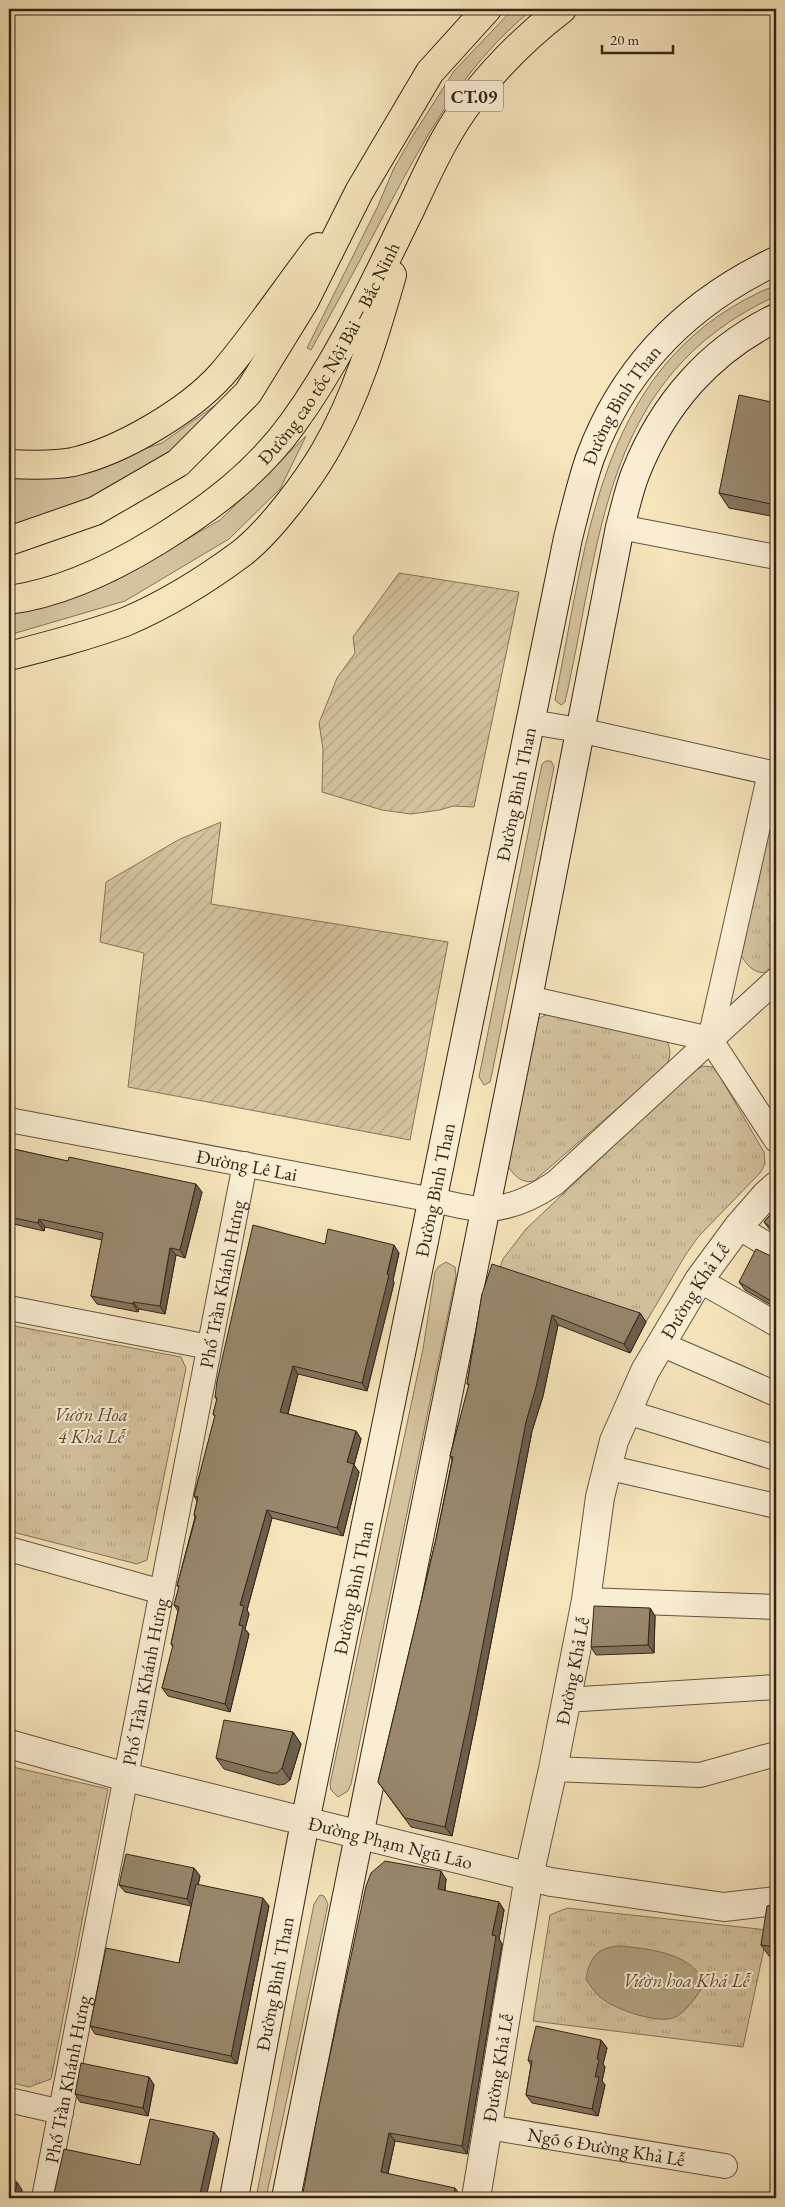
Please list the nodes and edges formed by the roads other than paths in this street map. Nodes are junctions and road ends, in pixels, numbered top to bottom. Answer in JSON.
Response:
{"nodes":[{"id":1,"x":487,"y":9,"type":"edge"},
{"id":2,"x":562,"y":9,"type":"edge"},
{"id":3,"x":360,"y":192,"type":"junction"},
{"id":4,"x":413,"y":204,"type":"junction"},
{"id":5,"x":776,"y":262,"type":"edge"},
{"id":6,"x":776,"y":318,"type":"edge"},
{"id":7,"x":9,"y":464,"type":"edge"},
{"id":8,"x":620,"y":527,"type":"junction"},
{"id":9,"x":9,"y":540,"type":"edge"},
{"id":10,"x":776,"y":557,"type":"edge"},
{"id":11,"x":9,"y":600,"type":"edge"},
{"id":12,"x":9,"y":656,"type":"edge"},
{"id":13,"x":532,"y":722,"type":"junction"},
{"id":14,"x":579,"y":730,"type":"junction"},
{"id":15,"x":773,"y":773,"type":"edge"},
{"id":16,"x":776,"y":980,"type":"edge"},
{"id":17,"x":528,"y":998,"type":"junction"},
{"id":18,"x":710,"y":1039,"type":"junction"},
{"id":19,"x":9,"y":1120,"type":"edge"},
{"id":20,"x":776,"y":1140,"type":"edge"},
{"id":21,"x":245,"y":1164,"type":"junction"},
{"id":22,"x":776,"y":1186,"type":"edge"},
{"id":23,"x":433,"y":1200,"type":"junction"},
{"id":24,"x":486,"y":1209,"type":"junction"},
{"id":25,"x":738,"y":1228,"type":"junction"},
{"id":26,"x":776,"y":1250,"type":"edge"},
{"id":27,"x":699,"y":1280,"type":"junction"},
{"id":28,"x":9,"y":1308,"type":"edge"},
{"id":29,"x":776,"y":1324,"type":"edge"},
{"id":30,"x":660,"y":1344,"type":"junction"},
{"id":31,"x":210,"y":1347,"type":"junction"},
{"id":32,"x":776,"y":1394,"type":"edge"},
{"id":33,"x":626,"y":1412,"type":"junction"},
{"id":34,"x":776,"y":1458,"type":"edge"},
{"id":35,"x":606,"y":1467,"type":"junction"},
{"id":36,"x":776,"y":1506,"type":"edge"},
{"id":37,"x":9,"y":1549,"type":"edge"},
{"id":38,"x":162,"y":1592,"type":"junction"},
{"id":39,"x":586,"y":1600,"type":"junction"},
{"id":40,"x":776,"y":1607,"type":"edge"},
{"id":41,"x":776,"y":1687,"type":"edge"},
{"id":42,"x":565,"y":1700,"type":"junction"},
{"id":43,"x":9,"y":1744,"type":"edge"},
{"id":44,"x":776,"y":1754,"type":"edge"},
{"id":45,"x":554,"y":1769,"type":"junction"},
{"id":46,"x":126,"y":1777,"type":"junction"},
{"id":47,"x":306,"y":1822,"type":"junction"},
{"id":48,"x":359,"y":1835,"type":"junction"},
{"id":49,"x":529,"y":1876,"type":"junction"},
{"id":50,"x":776,"y":1901,"type":"edge"},
{"id":51,"x":9,"y":2100,"type":"edge"},
{"id":52,"x":61,"y":2112,"type":"junction"},
{"id":53,"x":488,"y":2127,"type":"junction"},
{"id":54,"x":725,"y":2166,"type":"dead end"},
{"id":55,"x":44,"y":2198,"type":"edge"},
{"id":56,"x":234,"y":2198,"type":"edge"},
{"id":57,"x":286,"y":2198,"type":"edge"},
{"id":58,"x":476,"y":2198,"type":"edge"}],
"edges":[{"from":1,"to":3,"type":"highway","number":"CT.09"},
{"from":2,"to":4,"type":"highway","name":"Đường cao tốc Nội Bài – Bắc Ninh","number":"CT.09"},
{"from":3,"to":7,"type":"highway"},
{"from":3,"to":9,"type":"highway"},
{"from":4,"to":11,"type":"highway","name":"Đường cao tốc Nội Bài – Bắc Ninh"},
{"from":4,"to":12,"type":"highway"},
{"from":5,"to":13,"type":"main road","name":"Đường Bình Than"},
{"from":6,"to":8,"type":"main road","name":"Đường Bình Than"},
{"from":8,"to":10,"type":"street"},
{"from":8,"to":14,"type":"main road","name":"Đường Bình Than"},
{"from":13,"to":14,"type":"street"},
{"from":13,"to":23,"type":"main road","name":"Đường Bình Than"},
{"from":14,"to":15,"type":"street"},
{"from":14,"to":17,"type":"main road","name":"Đường Bình Than"},
{"from":15,"to":18,"type":"street"},
{"from":16,"to":18,"type":"street"},
{"from":17,"to":18,"type":"street"},
{"from":17,"to":24,"type":"main road","name":"Đường Bình Than"},
{"from":18,"to":20,"type":"street"},
{"from":18,"to":24,"type":"street"},
{"from":19,"to":21,"type":"street","name":"Đường Lê Lai"},
{"from":21,"to":23,"type":"street","name":"Đường Lê Lai"},
{"from":21,"to":31,"type":"street","name":"Phố Trần Khánh Hưng"},
{"from":22,"to":25,"type":"main road","name":"Đường Khả Lễ"},
{"from":23,"to":24,"type":"street","name":"Đường Lê Lai"},
{"from":23,"to":47,"type":"main road","name":"Đường Bình Than"},
{"from":24,"to":48,"type":"main road","name":"Đường Bình Than"},
{"from":25,"to":26,"type":"street"},
{"from":25,"to":27,"type":"main road","name":"Đường Khả Lễ"},
{"from":27,"to":29,"type":"street"},
{"from":27,"to":30,"type":"main road","name":"Đường Khả Lễ"},
{"from":28,"to":31,"type":"street"},
{"from":30,"to":32,"type":"street"},
{"from":30,"to":33,"type":"main road","name":"Đường Khả Lễ"},
{"from":31,"to":38,"type":"street","name":"Phố Trần Khánh Hưng"},
{"from":33,"to":34,"type":"street"},
{"from":33,"to":35,"type":"main road","name":"Đường Khả Lễ"},
{"from":35,"to":36,"type":"street"},
{"from":35,"to":39,"type":"main road","name":"Đường Khả Lễ"},
{"from":37,"to":38,"type":"street"},
{"from":38,"to":46,"type":"street","name":"Phố Trần Khánh Hưng"},
{"from":39,"to":40,"type":"street"},
{"from":39,"to":42,"type":"main road","name":"Đường Khả Lễ"},
{"from":41,"to":42,"type":"street"},
{"from":42,"to":45,"type":"main road","name":"Đường Khả Lễ"},
{"from":43,"to":46,"type":"main road","name":"Đường Phạm Ngũ Lão"},
{"from":44,"to":45,"type":"street"},
{"from":45,"to":49,"type":"main road","name":"Đường Khả Lễ"},
{"from":46,"to":47,"type":"main road","name":"Đường Phạm Ngũ Lão"},
{"from":46,"to":52,"type":"street","name":"Phố Trần Khánh Hưng"},
{"from":47,"to":48,"type":"main road","name":"Đường Phạm Ngũ Lão"},
{"from":47,"to":56,"type":"main road","name":"Đường Bình Than"},
{"from":48,"to":49,"type":"main road","name":"Đường Phạm Ngũ Lão"},
{"from":48,"to":57,"type":"main road","name":"Đường Bình Than"},
{"from":49,"to":50,"type":"main road","name":"Đường Phạm Ngũ Lão"},
{"from":49,"to":53,"type":"main road","name":"Đường Khả Lễ"},
{"from":51,"to":52,"type":"street"},
{"from":52,"to":55,"type":"street","name":"Phố Trần Khánh Hưng"},
{"from":53,"to":54,"type":"street","name":"Ngõ 6 Đường Khả Lễ"},
{"from":53,"to":58,"type":"main road","name":"Đường Khả Lễ"}]}
